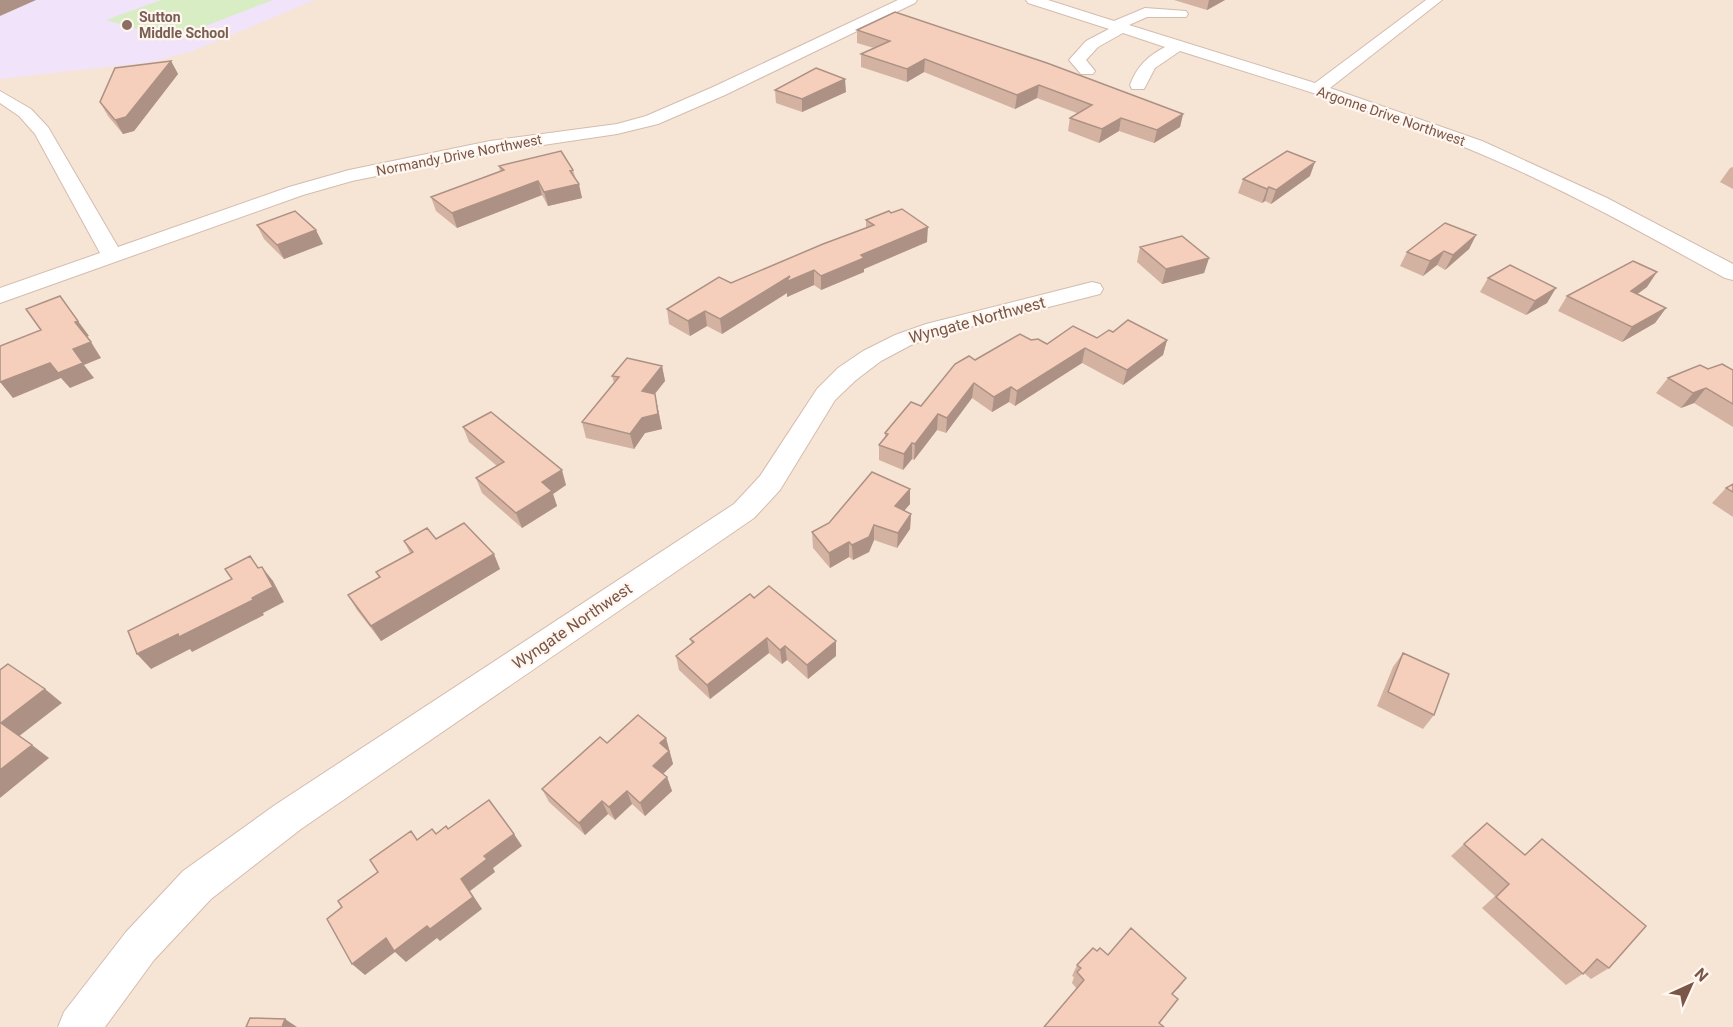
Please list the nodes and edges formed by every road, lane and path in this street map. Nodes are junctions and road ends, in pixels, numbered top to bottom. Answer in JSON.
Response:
{"nodes":[{"id":1,"x":910,"y":0,"type":"edge"},
{"id":2,"x":1032,"y":0,"type":"edge"},
{"id":3,"x":1435,"y":0,"type":"edge"},
{"id":4,"x":1181,"y":14,"type":"dead end"},
{"id":5,"x":1118,"y":27,"type":"junction"},
{"id":6,"x":1179,"y":46,"type":"junction"},
{"id":7,"x":1087,"y":72,"type":"dead end"},
{"id":8,"x":1138,"y":85,"type":"dead end"},
{"id":9,"x":1317,"y":90,"type":"junction"},
{"id":10,"x":0,"y":96,"type":"edge"},
{"id":11,"x":112,"y":256,"type":"junction"},
{"id":12,"x":1733,"y":273,"type":"edge"},
{"id":13,"x":1092,"y":289,"type":"dead end"},
{"id":14,"x":0,"y":296,"type":"edge"},
{"id":15,"x":79,"y":1027,"type":"edge"}],
"edges":[{"from":1,"to":11,"type":"street","name":"Normandy Drive Northwest"},
{"from":2,"to":5,"type":"street","name":"Argonne Drive Northwest"},
{"from":3,"to":9,"type":"street"},
{"from":4,"to":5,"type":"street"},
{"from":5,"to":6,"type":"street","name":"Argonne Drive Northwest"},
{"from":5,"to":7,"type":"street"},
{"from":6,"to":8,"type":"street"},
{"from":6,"to":9,"type":"street","name":"Argonne Drive Northwest"},
{"from":9,"to":12,"type":"street","name":"Argonne Drive Northwest"},
{"from":10,"to":11,"type":"street"},
{"from":11,"to":14,"type":"street","name":"Normandy Drive Northwest"},
{"from":13,"to":15,"type":"street","name":"Wyngate Northwest"}]}
